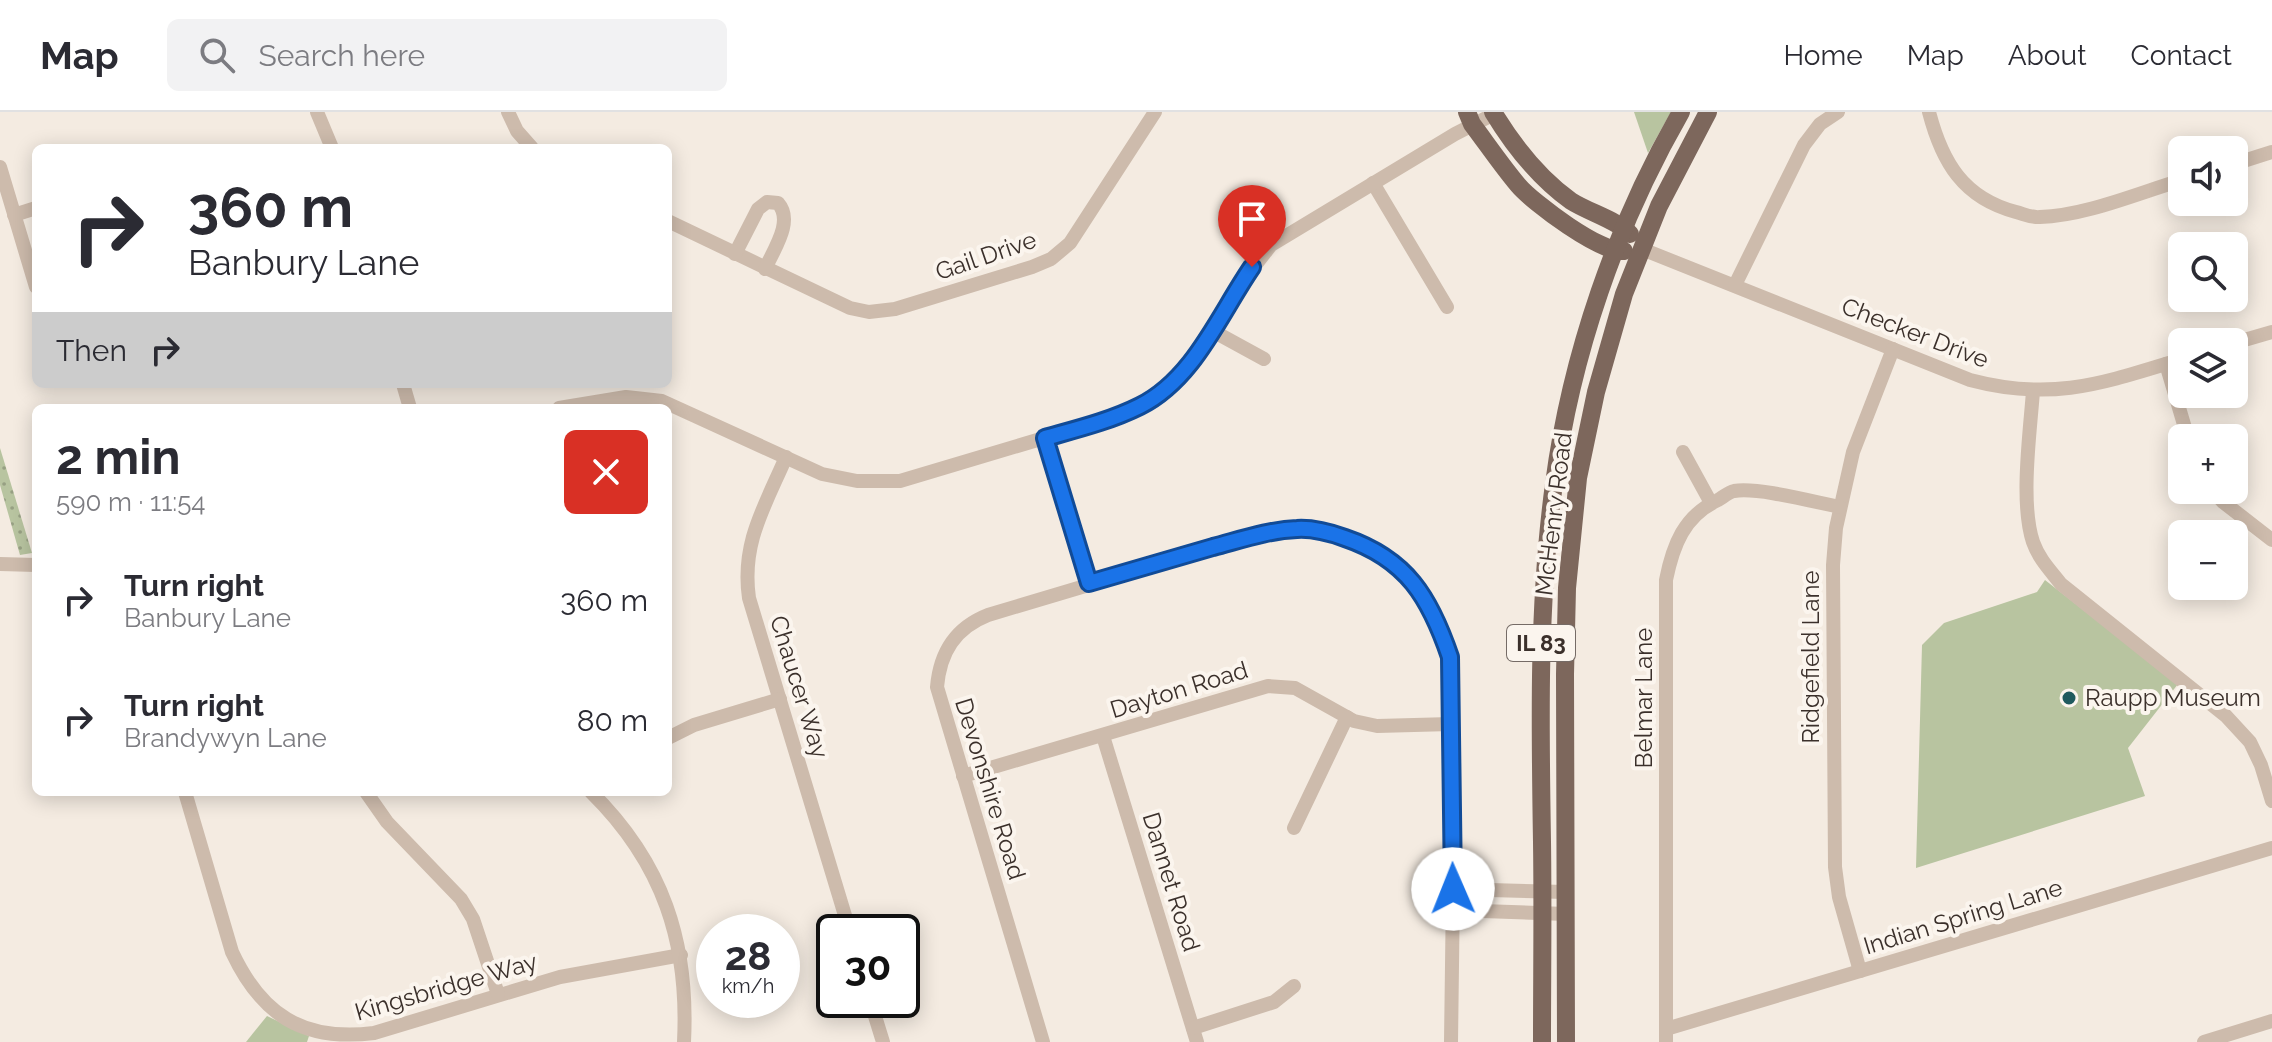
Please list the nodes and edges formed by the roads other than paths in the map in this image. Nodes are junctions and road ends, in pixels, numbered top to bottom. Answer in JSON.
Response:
{"nodes":[{"id":1,"x":317,"y":112,"type":"edge"},
{"id":2,"x":508,"y":112,"type":"edge"},
{"id":3,"x":1155,"y":112,"type":"edge"},
{"id":4,"x":1681,"y":112,"type":"edge"},
{"id":5,"x":1708,"y":112,"type":"edge"},
{"id":6,"x":1838,"y":112,"type":"edge"},
{"id":7,"x":1929,"y":112,"type":"edge"},
{"id":8,"x":1493,"y":113,"type":"edge"},
{"id":9,"x":1470,"y":118,"type":"edge"},
{"id":10,"x":330,"y":144,"type":"edge"},
{"id":11,"x":528,"y":144,"type":"edge"},
{"id":12,"x":2272,"y":152,"type":"edge"},
{"id":13,"x":2248,"y":160,"type":"edge"},
{"id":14,"x":0,"y":167,"type":"edge"},
{"id":15,"x":1373,"y":183,"type":"junction"},
{"id":16,"x":2168,"y":184,"type":"edge"},
{"id":17,"x":32,"y":209,"type":"edge"},
{"id":18,"x":14,"y":215,"type":"junction"},
{"id":19,"x":672,"y":223,"type":"edge"},
{"id":20,"x":1624,"y":227,"type":"junction"},
{"id":21,"x":1642,"y":249,"type":"junction"},
{"id":22,"x":1614,"y":252,"type":"junction"},
{"id":23,"x":735,"y":254,"type":"junction"},
{"id":24,"x":765,"y":269,"type":"junction"},
{"id":25,"x":32,"y":274,"type":"edge"},
{"id":26,"x":1735,"y":285,"type":"junction"},
{"id":27,"x":1447,"y":307,"type":"dead end"},
{"id":28,"x":1211,"y":330,"type":"junction"},
{"id":29,"x":2272,"y":332,"type":"edge"},
{"id":30,"x":2248,"y":339,"type":"edge"},
{"id":31,"x":1893,"y":349,"type":"junction"},
{"id":32,"x":1264,"y":359,"type":"dead end"},
{"id":33,"x":2166,"y":364,"type":"joint"},
{"id":34,"x":2033,"y":391,"type":"junction"},
{"id":35,"x":583,"y":404,"type":"edge"},
{"id":36,"x":669,"y":404,"type":"edge"},
{"id":37,"x":672,"y":406,"type":"edge"},
{"id":38,"x":2184,"y":424,"type":"edge"},
{"id":39,"x":1045,"y":438,"type":"junction"},
{"id":40,"x":1683,"y":452,"type":"dead end"},
{"id":41,"x":786,"y":457,"type":"junction"},
{"id":42,"x":1711,"y":503,"type":"junction"},
{"id":43,"x":2226,"y":504,"type":"edge"},
{"id":44,"x":1840,"y":507,"type":"junction"},
{"id":45,"x":2272,"y":540,"type":"edge"},
{"id":46,"x":0,"y":564,"type":"edge"},
{"id":47,"x":32,"y":565,"type":"edge"},
{"id":48,"x":1089,"y":583,"type":"junction"},
{"id":49,"x":780,"y":699,"type":"junction"},
{"id":50,"x":1347,"y":717,"type":"junction"},
{"id":51,"x":1451,"y":724,"type":"junction"},
{"id":52,"x":672,"y":736,"type":"edge"},
{"id":53,"x":1103,"y":736,"type":"junction"},
{"id":54,"x":963,"y":776,"type":"junction"},
{"id":55,"x":186,"y":796,"type":"edge"},
{"id":56,"x":369,"y":796,"type":"edge"},
{"id":57,"x":598,"y":796,"type":"edge"},
{"id":58,"x":2272,"y":801,"type":"edge"},
{"id":59,"x":1294,"y":828,"type":"dead end"},
{"id":60,"x":2272,"y":848,"type":"edge"},
{"id":61,"x":1453,"y":889,"type":"junction"},
{"id":62,"x":1543,"y":891,"type":"junction"},
{"id":63,"x":1566,"y":892,"type":"junction"},
{"id":64,"x":1453,"y":910,"type":"junction"},
{"id":65,"x":1543,"y":913,"type":"junction"},
{"id":66,"x":845,"y":914,"type":"edge"},
{"id":67,"x":1566,"y":914,"type":"junction"},
{"id":68,"x":681,"y":955,"type":"junction"},
{"id":69,"x":1860,"y":971,"type":"junction"},
{"id":70,"x":1294,"y":986,"type":"dead end"},
{"id":71,"x":498,"y":994,"type":"junction"},
{"id":72,"x":876,"y":1018,"type":"edge"},
{"id":73,"x":2272,"y":1021,"type":"edge"},
{"id":74,"x":1195,"y":1035,"type":"edge"},
{"id":75,"x":1666,"y":1035,"type":"edge"},
{"id":76,"x":684,"y":1042,"type":"edge"},
{"id":77,"x":883,"y":1042,"type":"edge"},
{"id":78,"x":1043,"y":1042,"type":"edge"},
{"id":79,"x":1451,"y":1042,"type":"edge"},
{"id":80,"x":1542,"y":1042,"type":"edge"},
{"id":81,"x":1566,"y":1042,"type":"edge"},
{"id":82,"x":2204,"y":1042,"type":"edge"}],
"edges":[{"from":1,"to":10,"type":"street"},
{"from":2,"to":11,"type":"street"},
{"from":3,"to":24,"type":"street","name":"Gail Drive"},
{"from":4,"to":20,"type":"main road","name":"McHenry Road","number":"IL 83"},
{"from":5,"to":21,"type":"main road","name":"McHenry Road","number":"IL 83"},
{"from":6,"to":26,"type":"street"},
{"from":7,"to":16,"type":"street"},
{"from":8,"to":9,"type":"street"},
{"from":8,"to":20,"type":"main road"},
{"from":9,"to":15,"type":"street"},
{"from":9,"to":22,"type":"main road"},
{"from":12,"to":13,"type":"street"},
{"from":14,"to":18,"type":"street"},
{"from":15,"to":27,"type":"street"},
{"from":15,"to":28,"type":"street"},
{"from":17,"to":18,"type":"street"},
{"from":18,"to":25,"type":"street"},
{"from":19,"to":23,"type":"street","name":"Gail Drive"},
{"from":20,"to":21,"type":"main road"},
{"from":20,"to":22,"type":"main road","name":"McHenry Road","number":"IL 83"},
{"from":21,"to":22,"type":"main road"},
{"from":21,"to":26,"type":"street","name":"Checker Drive"},
{"from":21,"to":63,"type":"main road","name":"McHenry Road","number":"IL 83"},
{"from":22,"to":62,"type":"main road","name":"McHenry Road","number":"IL 83"},
{"from":23,"to":24,"type":"street","name":"Gail Drive"},
{"from":23,"to":24,"type":"street"},
{"from":26,"to":31,"type":"street","name":"Checker Drive"},
{"from":28,"to":32,"type":"street"},
{"from":28,"to":39,"type":"street"},
{"from":29,"to":30,"type":"street"},
{"from":31,"to":34,"type":"street","name":"Checker Drive"},
{"from":31,"to":44,"type":"street","name":"Ridgefield Lane"},
{"from":33,"to":34,"type":"street","name":"Checker Drive"},
{"from":33,"to":38,"type":"street"},
{"from":34,"to":58,"type":"street"},
{"from":35,"to":36,"type":"street"},
{"from":37,"to":41,"type":"street"},
{"from":39,"to":41,"type":"street"},
{"from":39,"to":48,"type":"street"},
{"from":40,"to":42,"type":"street"},
{"from":41,"to":49,"type":"street","name":"Chaucer Way"},
{"from":42,"to":44,"type":"street","name":"Belmar Lane"},
{"from":42,"to":75,"type":"street","name":"Belmar Lane"},
{"from":43,"to":45,"type":"street"},
{"from":44,"to":69,"type":"street","name":"Ridgefield Lane"},
{"from":46,"to":47,"type":"street"},
{"from":48,"to":51,"type":"street","name":"Devonshire Road"},
{"from":48,"to":54,"type":"street","name":"Devonshire Road"},
{"from":49,"to":52,"type":"street"},
{"from":49,"to":66,"type":"street","name":"Chaucer Way"},
{"from":50,"to":51,"type":"street","name":"Dayton Road"},
{"from":50,"to":53,"type":"street","name":"Dayton Road"},
{"from":50,"to":59,"type":"street"},
{"from":51,"to":61,"type":"street","name":"Devonshire Road"},
{"from":53,"to":54,"type":"street","name":"Dayton Road"},
{"from":53,"to":74,"type":"street","name":"Dannet Road"},
{"from":54,"to":78,"type":"street","name":"Devonshire Road"},
{"from":55,"to":71,"type":"street","name":"Kingsbridge Way"},
{"from":56,"to":71,"type":"street"},
{"from":57,"to":68,"type":"street"},
{"from":60,"to":69,"type":"street","name":"Indian Spring Lane"},
{"from":61,"to":62,"type":"street"},
{"from":61,"to":64,"type":"street","name":"Devonshire Road"},
{"from":62,"to":63,"type":"street"},
{"from":62,"to":65,"type":"main road","name":"McHenry Road","number":"IL 83"},
{"from":63,"to":67,"type":"main road","name":"McHenry Road","number":"IL 83"},
{"from":64,"to":65,"type":"street"},
{"from":64,"to":79,"type":"street","name":"Devonshire Road"},
{"from":65,"to":67,"type":"street"},
{"from":65,"to":80,"type":"main road","name":"McHenry Road","number":"IL 83"},
{"from":67,"to":81,"type":"main road","name":"McHenry Road","number":"IL 83"},
{"from":68,"to":71,"type":"street","name":"Kingsbridge Way"},
{"from":68,"to":76,"type":"street"},
{"from":69,"to":75,"type":"street","name":"Indian Spring Lane"},
{"from":70,"to":74,"type":"street"},
{"from":72,"to":77,"type":"street"},
{"from":73,"to":82,"type":"street"}]}
